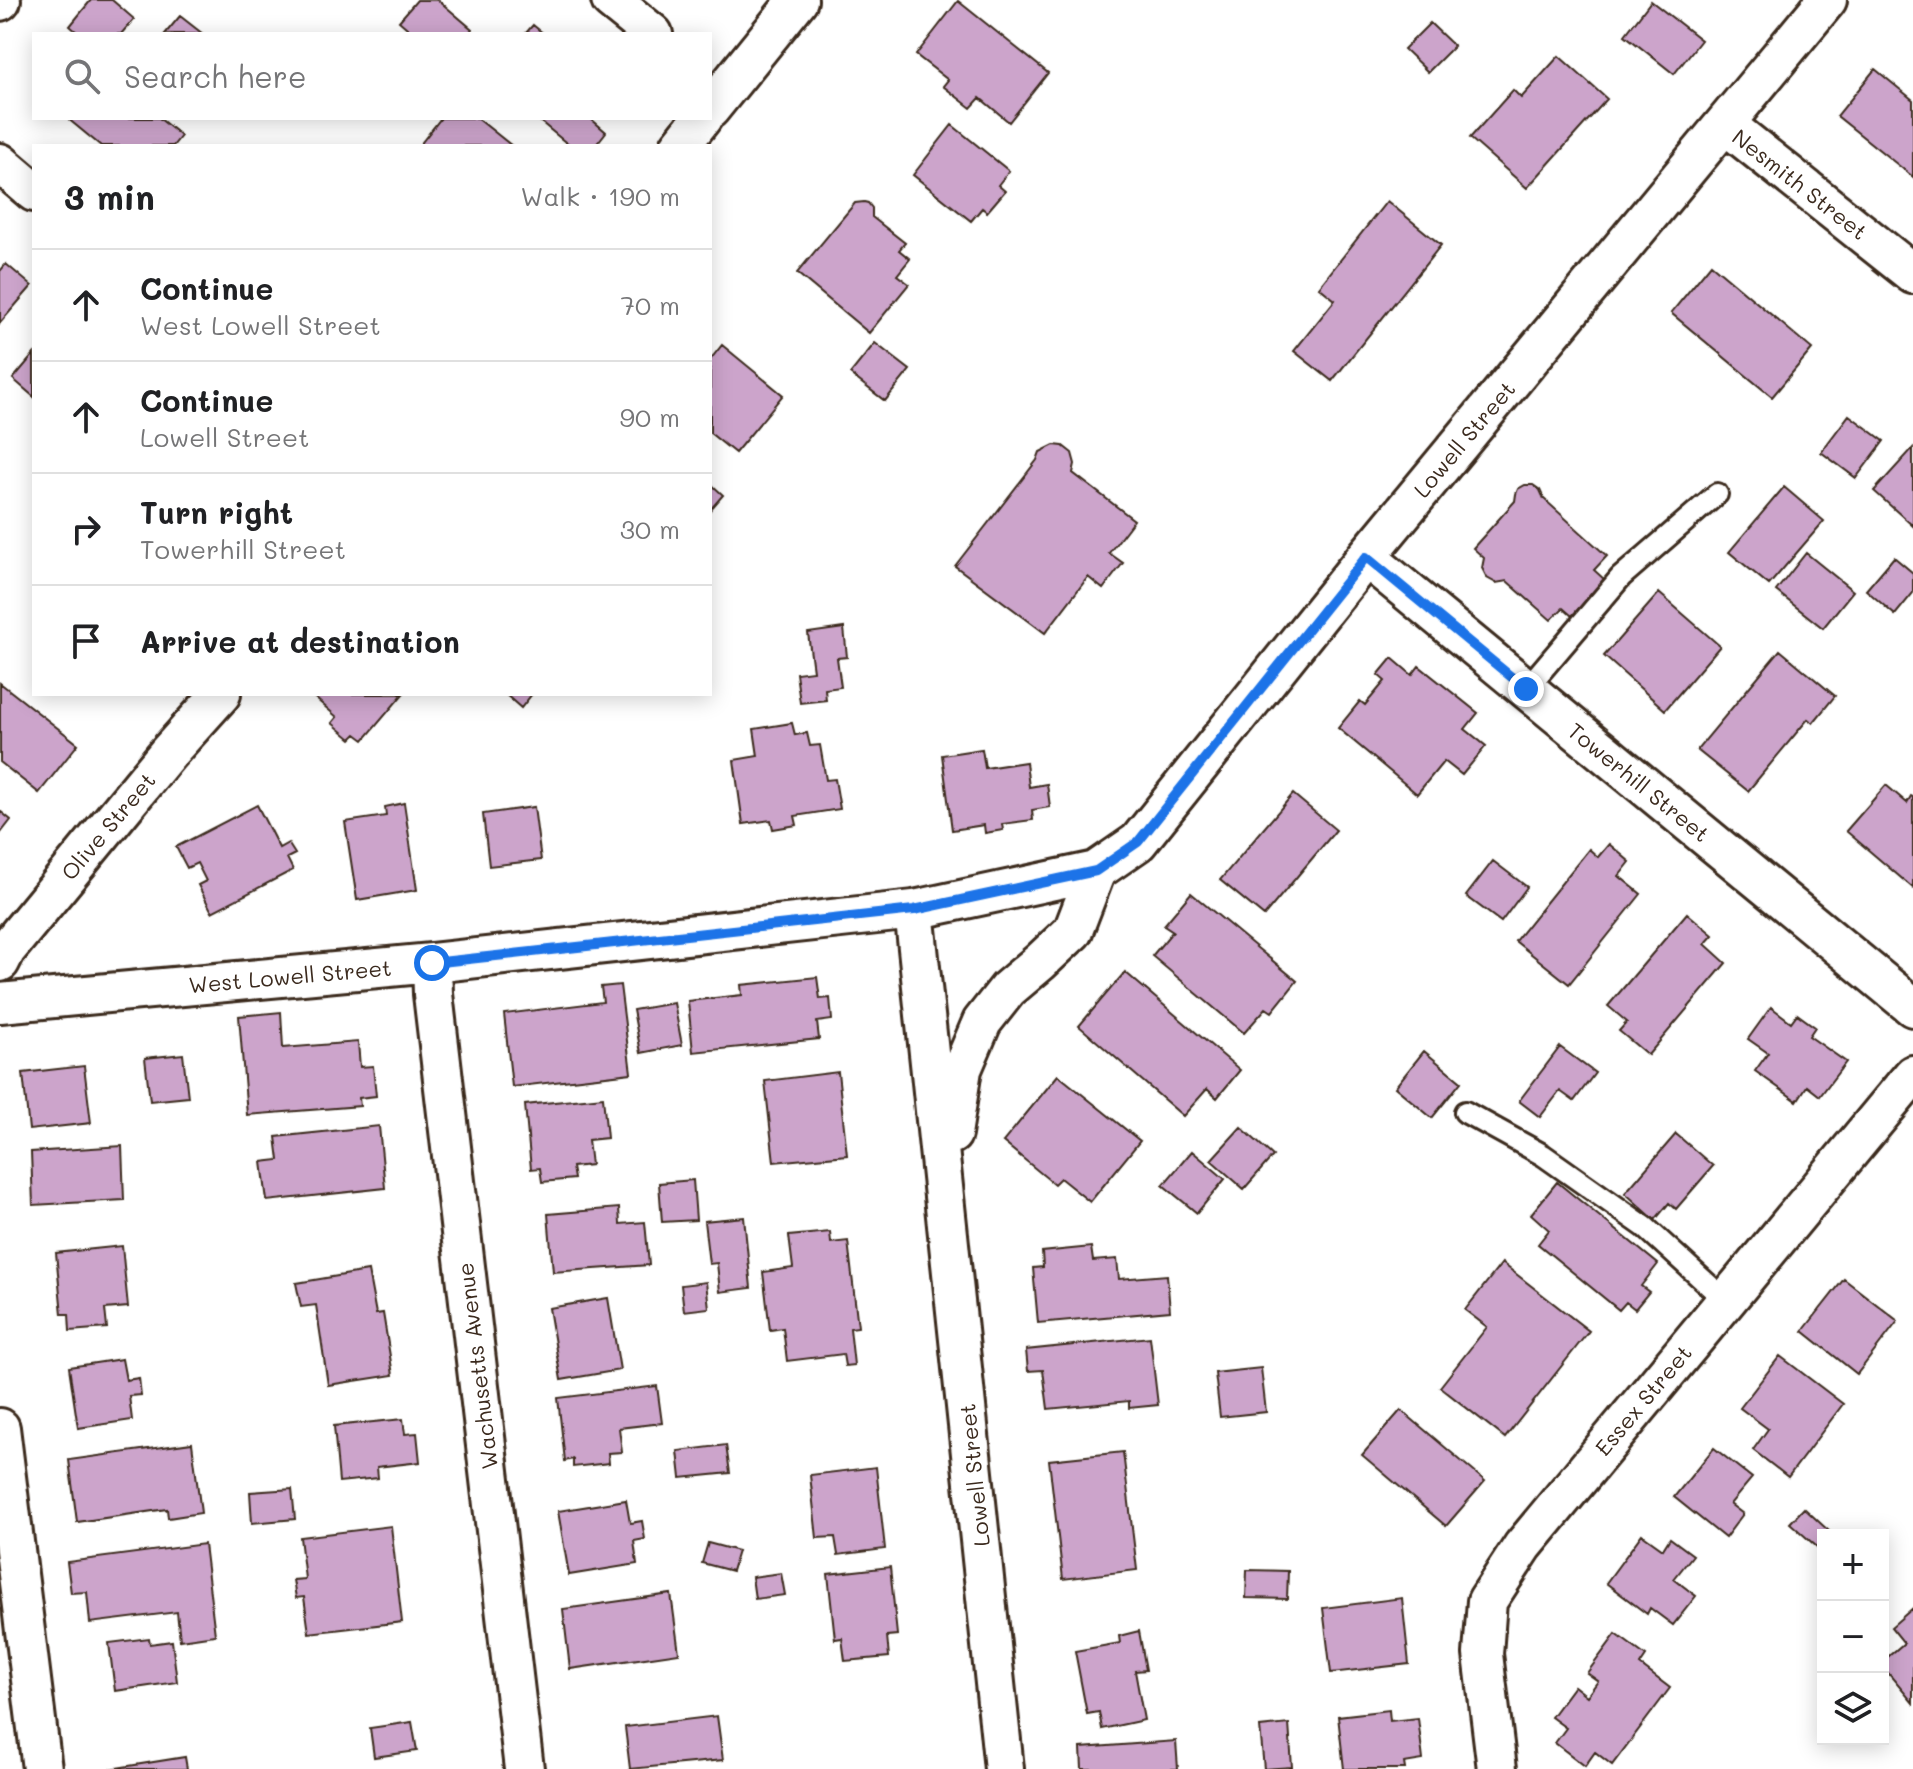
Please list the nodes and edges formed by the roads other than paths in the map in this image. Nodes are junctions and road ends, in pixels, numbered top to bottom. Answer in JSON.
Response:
{"nodes":[{"id":1,"x":611,"y":0,"type":"edge"},
{"id":2,"x":798,"y":0,"type":"edge"},
{"id":3,"x":1827,"y":0,"type":"edge"},
{"id":4,"x":651,"y":32,"type":"edge"},
{"id":5,"x":712,"y":100,"type":"edge"},
{"id":6,"x":698,"y":120,"type":"edge"},
{"id":7,"x":1725,"y":124,"type":"junction"},
{"id":8,"x":681,"y":144,"type":"edge"},
{"id":9,"x":0,"y":163,"type":"edge"},
{"id":10,"x":32,"y":190,"type":"edge"},
{"id":11,"x":1913,"y":274,"type":"edge"},
{"id":12,"x":1717,"y":494,"type":"dead end"},
{"id":13,"x":1366,"y":557,"type":"junction"},
{"id":14,"x":1526,"y":689,"type":"junction"},
{"id":15,"x":219,"y":696,"type":"edge"},
{"id":16,"x":1096,"y":871,"type":"junction"},
{"id":17,"x":914,"y":910,"type":"junction"},
{"id":18,"x":0,"y":962,"type":"edge"},
{"id":19,"x":432,"y":963,"type":"junction"},
{"id":20,"x":0,"y":1003,"type":"edge"},
{"id":21,"x":1913,"y":1007,"type":"edge"},
{"id":22,"x":1913,"y":1075,"type":"edge"},
{"id":23,"x":1465,"y":1112,"type":"dead end"},
{"id":24,"x":944,"y":1181,"type":"junction"},
{"id":25,"x":1725,"y":1300,"type":"junction"},
{"id":26,"x":0,"y":1428,"type":"edge"},
{"id":27,"x":42,"y":1769,"type":"edge"},
{"id":28,"x":524,"y":1769,"type":"edge"},
{"id":29,"x":1004,"y":1769,"type":"edge"},
{"id":30,"x":1497,"y":1769,"type":"edge"}],
"edges":[{"from":1,"to":4,"type":"street"},
{"from":2,"to":5,"type":"street"},
{"from":3,"to":7,"type":"street","name":"Lowell Street"},
{"from":6,"to":8,"type":"street"},
{"from":7,"to":11,"type":"street","name":"Nesmith Street"},
{"from":7,"to":13,"type":"street","name":"Lowell Street"},
{"from":9,"to":10,"type":"street"},
{"from":12,"to":14,"type":"lane"},
{"from":13,"to":14,"type":"street","name":"Towerhill Street"},
{"from":13,"to":16,"type":"street","name":"Lowell Street"},
{"from":14,"to":21,"type":"street","name":"Towerhill Street"},
{"from":15,"to":18,"type":"street","name":"Olive Street"},
{"from":16,"to":17,"type":"street","name":"Lowell Street"},
{"from":16,"to":24,"type":"street","name":"Lowell Street"},
{"from":17,"to":19,"type":"street","name":"West Lowell Street"},
{"from":17,"to":24,"type":"street","name":"Lowell Street"},
{"from":19,"to":20,"type":"street","name":"West Lowell Street"},
{"from":19,"to":28,"type":"street","name":"Wachusetts Avenue"},
{"from":22,"to":25,"type":"street","name":"Essex Street"},
{"from":23,"to":25,"type":"lane"},
{"from":24,"to":29,"type":"street","name":"Lowell Street"},
{"from":25,"to":30,"type":"street","name":"Essex Street"},
{"from":26,"to":27,"type":"street"}]}
